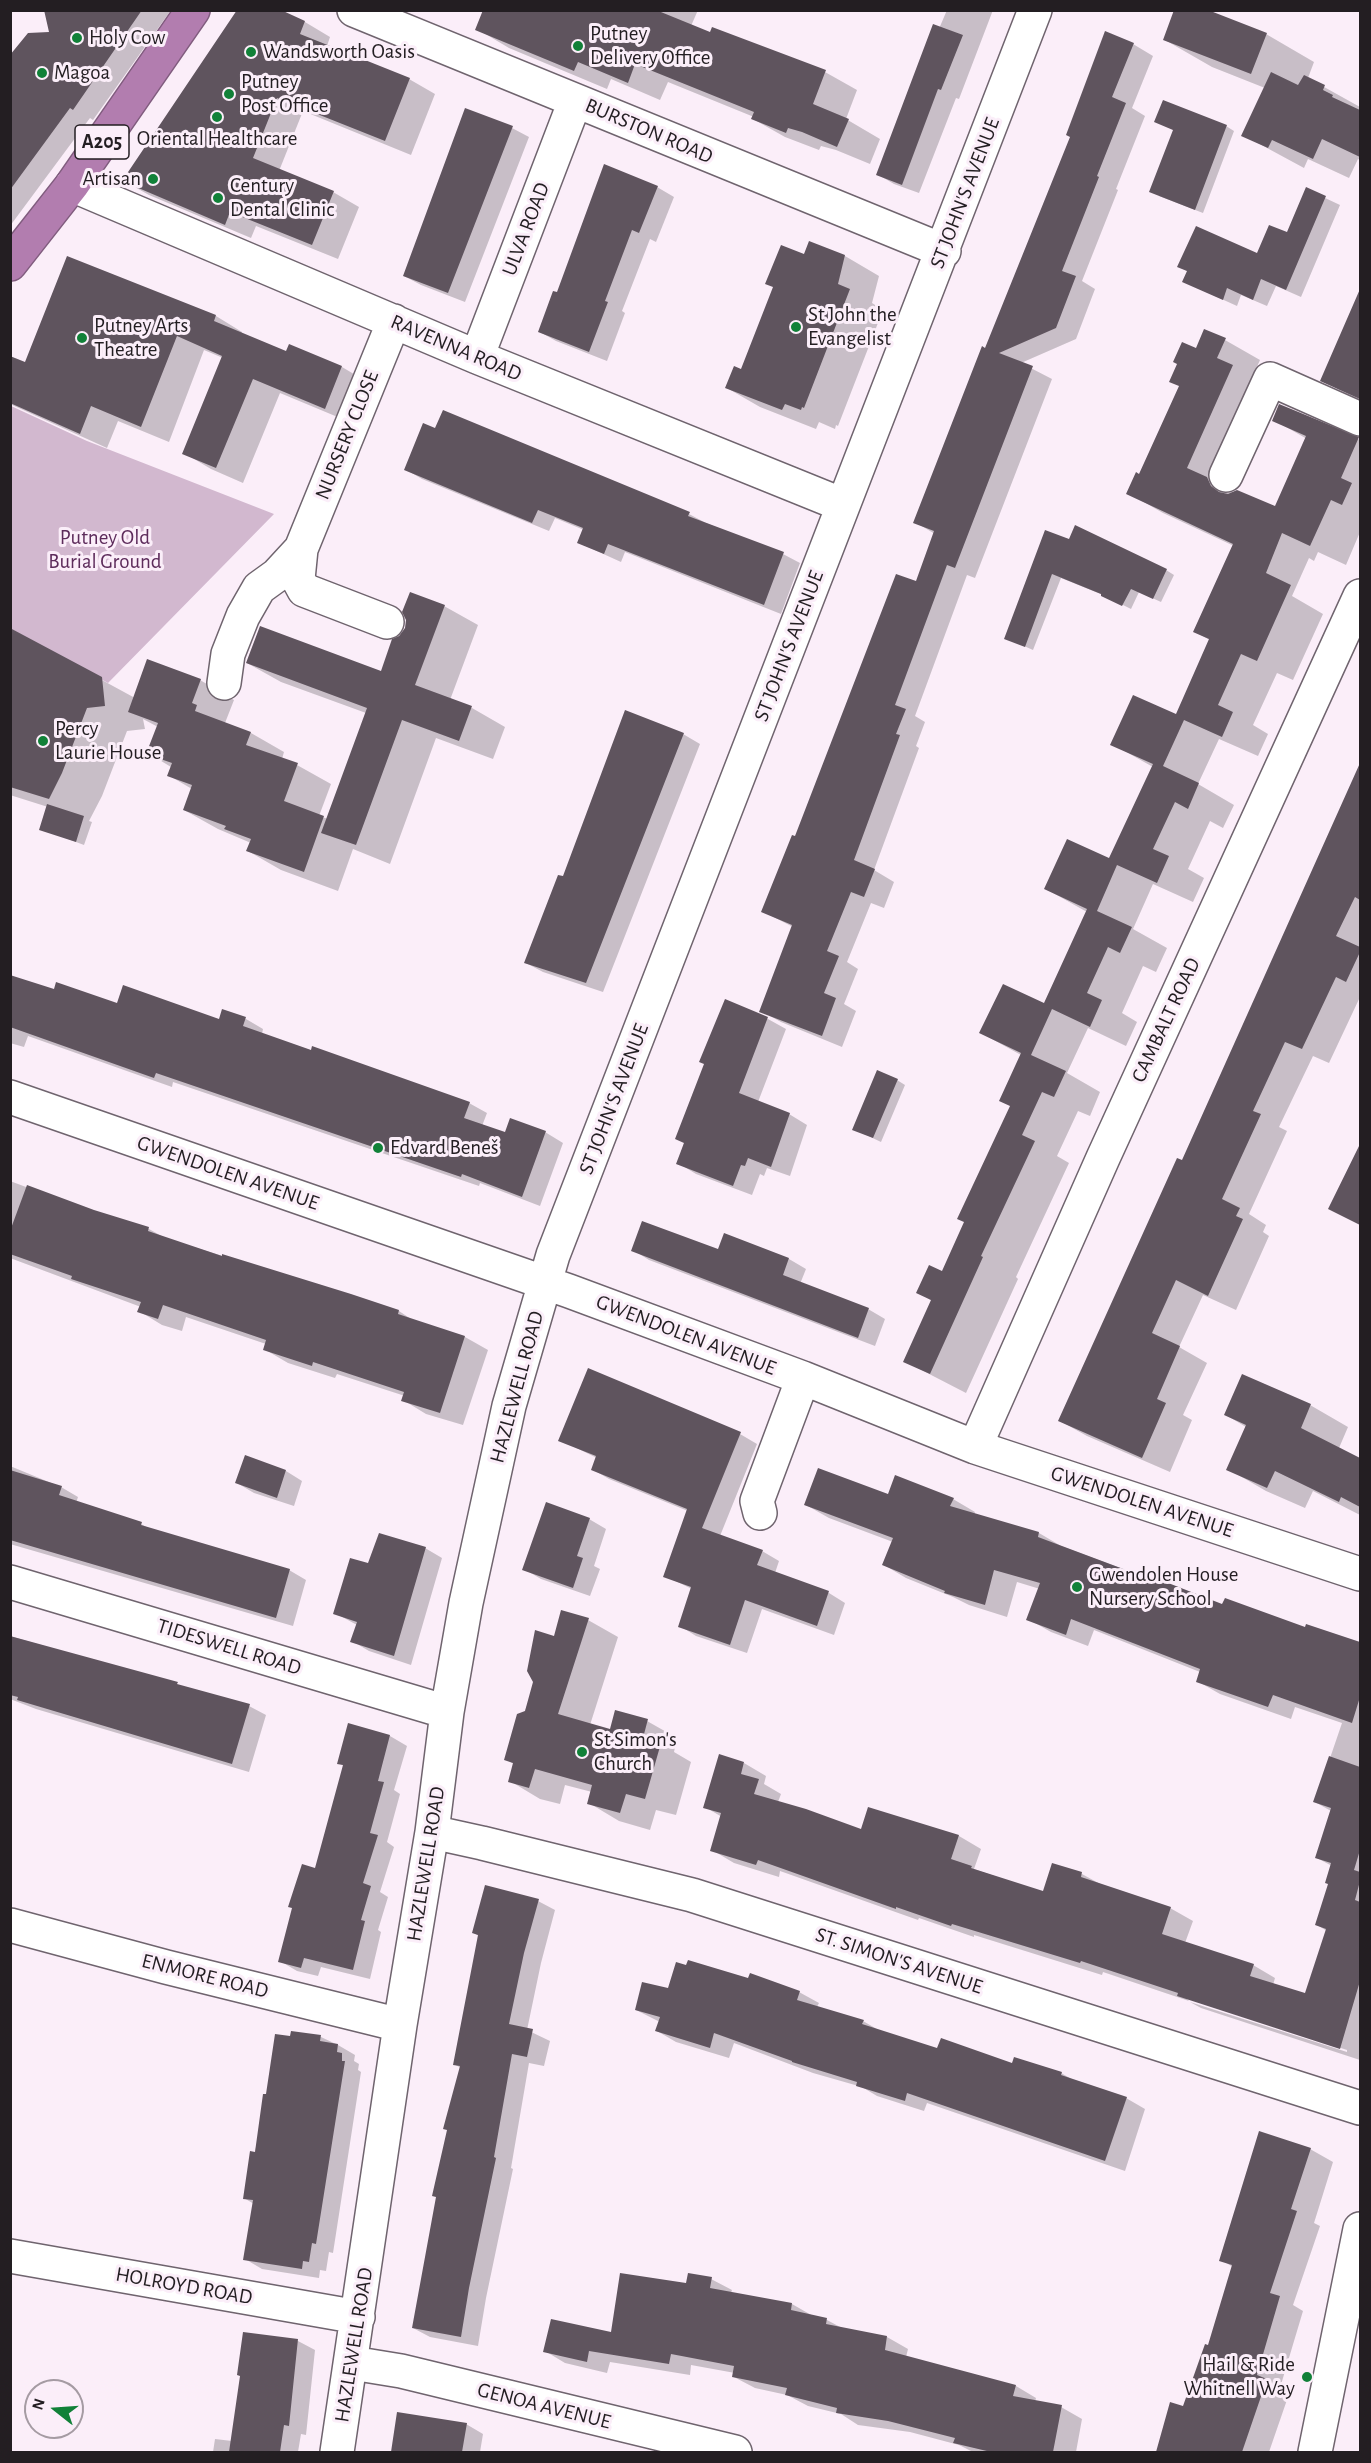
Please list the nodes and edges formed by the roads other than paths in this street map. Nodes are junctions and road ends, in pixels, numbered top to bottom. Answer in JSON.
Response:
{"nodes":[{"id":1,"x":193,"y":10,"type":"edge"},
{"id":2,"x":354,"y":10,"type":"edge"},
{"id":3,"x":1035,"y":10,"type":"edge"},
{"id":4,"x":575,"y":101,"type":"junction"},
{"id":5,"x":72,"y":185,"type":"junction"},
{"id":6,"x":944,"y":251,"type":"junction"},
{"id":7,"x":10,"y":264,"type":"edge"},
{"id":8,"x":394,"y":321,"type":"junction"},
{"id":9,"x":477,"y":357,"type":"junction"},
{"id":10,"x":1360,"y":419,"type":"edge"},
{"id":11,"x":1226,"y":475,"type":"dead end"},
{"id":12,"x":843,"y":505,"type":"junction"},
{"id":13,"x":300,"y":549,"type":"junction"},
{"id":14,"x":1360,"y":596,"type":"edge"},
{"id":15,"x":387,"y":622,"type":"dead end"},
{"id":16,"x":224,"y":683,"type":"dead end"},
{"id":17,"x":10,"y":1098,"type":"edge"},
{"id":18,"x":544,"y":1282,"type":"junction"},
{"id":19,"x":803,"y":1378,"type":"junction"},
{"id":20,"x":975,"y":1447,"type":"junction"},
{"id":21,"x":760,"y":1513,"type":"dead end"},
{"id":22,"x":1360,"y":1574,"type":"edge"},
{"id":23,"x":10,"y":1582,"type":"edge"},
{"id":24,"x":447,"y":1712,"type":"junction"},
{"id":25,"x":432,"y":1833,"type":"junction"},
{"id":26,"x":10,"y":1926,"type":"edge"},
{"id":27,"x":400,"y":2025,"type":"junction"},
{"id":28,"x":1360,"y":2108,"type":"edge"},
{"id":29,"x":1360,"y":2229,"type":"edge"},
{"id":30,"x":10,"y":2256,"type":"edge"},
{"id":31,"x":358,"y":2317,"type":"junction"},
{"id":32,"x":352,"y":2363,"type":"junction"},
{"id":33,"x":338,"y":2452,"type":"edge"},
{"id":34,"x":735,"y":2452,"type":"edge"},
{"id":35,"x":1315,"y":2452,"type":"edge"}],
"edges":[{"from":1,"to":5,"type":"highway","number":"A205"},
{"from":2,"to":4,"type":"street","name":"BURSTON ROAD"},
{"from":3,"to":6,"type":"street","name":"ST JOHN'S AVENUE"},
{"from":4,"to":6,"type":"street","name":"BURSTON ROAD"},
{"from":4,"to":9,"type":"street","name":"ULVA ROAD"},
{"from":5,"to":7,"type":"highway","number":"A205"},
{"from":5,"to":8,"type":"street","name":"RAVENNA ROAD"},
{"from":6,"to":12,"type":"street","name":"ST JOHN'S AVENUE"},
{"from":8,"to":9,"type":"street","name":"RAVENNA ROAD"},
{"from":8,"to":13,"type":"street","name":"NURSERY CLOSE"},
{"from":9,"to":12,"type":"street","name":"RAVENNA ROAD"},
{"from":10,"to":11,"type":"street"},
{"from":12,"to":18,"type":"street","name":"ST JOHN'S AVENUE"},
{"from":13,"to":15,"type":"street","name":"NURSERY CLOSE"},
{"from":13,"to":16,"type":"street","name":"NURSERY CLOSE"},
{"from":14,"to":20,"type":"street","name":"CAMBALT ROAD"},
{"from":17,"to":18,"type":"street","name":"GWENDOLEN AVENUE"},
{"from":18,"to":19,"type":"street","name":"GWENDOLEN AVENUE"},
{"from":18,"to":24,"type":"street","name":"HAZLEWELL ROAD"},
{"from":19,"to":20,"type":"street","name":"GWENDOLEN AVENUE"},
{"from":19,"to":21,"type":"street"},
{"from":20,"to":22,"type":"street","name":"GWENDOLEN AVENUE"},
{"from":23,"to":24,"type":"street","name":"TIDESWELL ROAD"},
{"from":24,"to":25,"type":"street","name":"HAZLEWELL ROAD"},
{"from":25,"to":27,"type":"street","name":"HAZLEWELL ROAD"},
{"from":25,"to":28,"type":"street","name":"ST. SIMON'S AVENUE"},
{"from":26,"to":27,"type":"street","name":"ENMORE ROAD"},
{"from":27,"to":31,"type":"street","name":"HAZLEWELL ROAD"},
{"from":29,"to":35,"type":"street"},
{"from":30,"to":31,"type":"street","name":"HOLROYD ROAD"},
{"from":31,"to":32,"type":"street","name":"HAZLEWELL ROAD"},
{"from":32,"to":33,"type":"street","name":"HAZLEWELL ROAD"},
{"from":32,"to":34,"type":"street","name":"GENOA AVENUE"}]}
